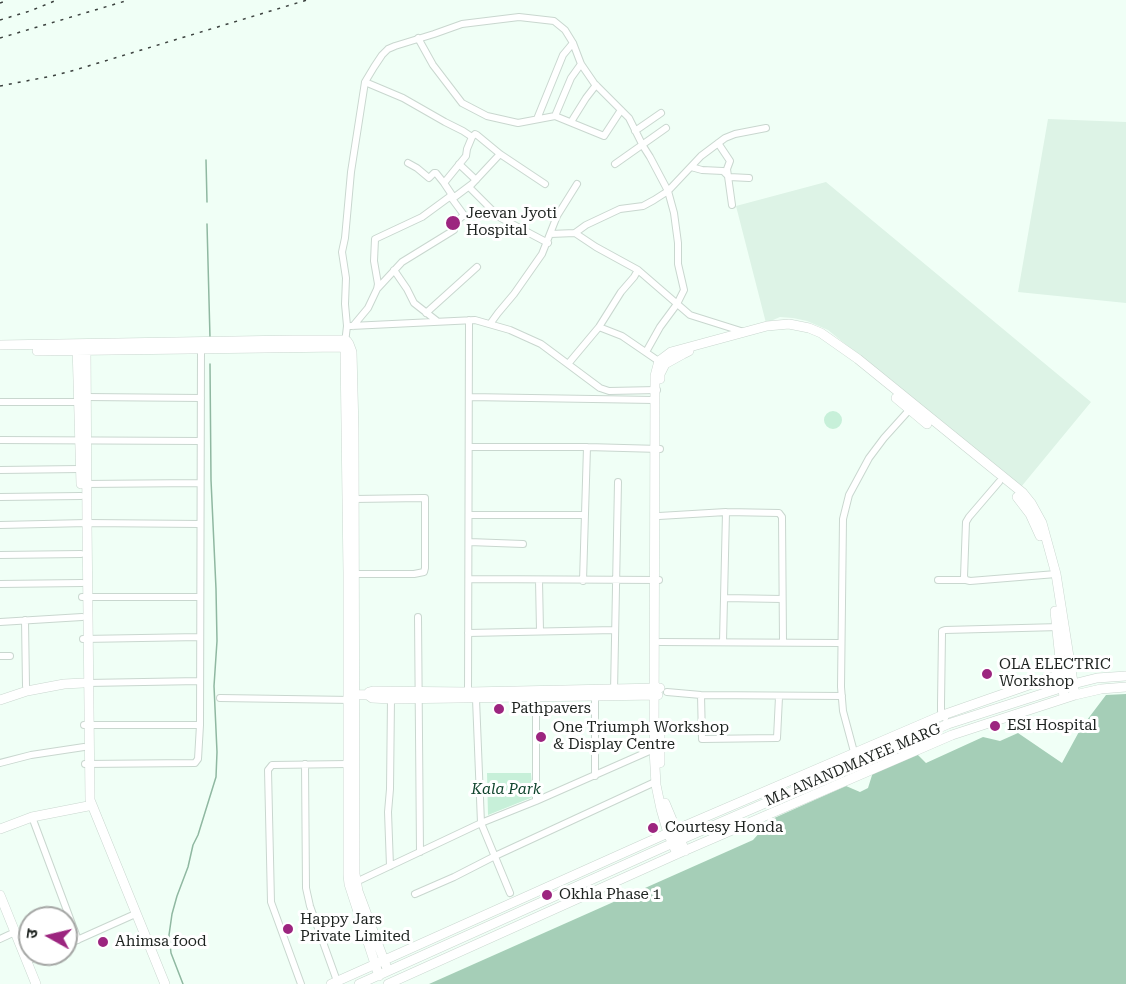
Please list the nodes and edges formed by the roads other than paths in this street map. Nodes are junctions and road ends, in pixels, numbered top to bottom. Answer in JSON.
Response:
{"nodes":[{"id":1,"x":418,"y":39,"type":"junction"},
{"id":2,"x":573,"y":43,"type":"junction"},
{"id":3,"x":581,"y":64,"type":"junction"},
{"id":4,"x":365,"y":82,"type":"junction"},
{"id":5,"x":596,"y":85,"type":"junction"},
{"id":6,"x":621,"y":110,"type":"junction"},
{"id":7,"x":661,"y":113,"type":"dead end"},
{"id":8,"x":555,"y":116,"type":"junction"},
{"id":9,"x":537,"y":119,"type":"junction"},
{"id":10,"x":571,"y":122,"type":"junction"},
{"id":11,"x":666,"y":128,"type":"dead end"},
{"id":12,"x":766,"y":128,"type":"dead end"},
{"id":13,"x":635,"y":131,"type":"junction"},
{"id":14,"x":472,"y":137,"type":"junction"},
{"id":15,"x":718,"y":143,"type":"junction"},
{"id":16,"x":642,"y":146,"type":"junction"},
{"id":17,"x":500,"y":154,"type":"junction"},
{"id":18,"x":408,"y":163,"type":"dead end"},
{"id":19,"x":459,"y":164,"type":"junction"},
{"id":20,"x":615,"y":165,"type":"dead end"},
{"id":21,"x":691,"y":167,"type":"junction"},
{"id":22,"x":728,"y":175,"type":"junction"},
{"id":23,"x":749,"y":178,"type":"dead end"},
{"id":24,"x":476,"y":180,"type":"junction"},
{"id":25,"x":444,"y":183,"type":"junction"},
{"id":26,"x":545,"y":184,"type":"dead end"},
{"id":27,"x":576,"y":184,"type":"dead end"},
{"id":28,"x":469,"y":187,"type":"junction"},
{"id":29,"x":668,"y":191,"type":"junction"},
{"id":30,"x":451,"y":198,"type":"junction"},
{"id":31,"x":732,"y":205,"type":"dead end"},
{"id":32,"x":575,"y":233,"type":"junction"},
{"id":33,"x":550,"y":234,"type":"junction"},
{"id":34,"x":548,"y":243,"type":"junction"},
{"id":35,"x":477,"y":267,"type":"dead end"},
{"id":36,"x":394,"y":270,"type":"junction"},
{"id":37,"x":638,"y":270,"type":"junction"},
{"id":38,"x":377,"y":289,"type":"junction"},
{"id":39,"x":677,"y":304,"type":"junction"},
{"id":40,"x":426,"y":313,"type":"junction"},
{"id":41,"x":470,"y":320,"type":"junction"},
{"id":42,"x":437,"y":321,"type":"junction"},
{"id":43,"x":490,"y":324,"type":"junction"},
{"id":44,"x":350,"y":326,"type":"junction"},
{"id":45,"x":786,"y":326,"type":"junction"},
{"id":46,"x":599,"y":327,"type":"junction"},
{"id":47,"x":745,"y":332,"type":"junction"},
{"id":48,"x":0,"y":345,"type":"edge"},
{"id":49,"x":345,"y":345,"type":"junction"},
{"id":50,"x":82,"y":347,"type":"junction"},
{"id":51,"x":201,"y":348,"type":"junction"},
{"id":52,"x":0,"y":351,"type":"edge"},
{"id":53,"x":646,"y":352,"type":"junction"},
{"id":54,"x":662,"y":363,"type":"junction"},
{"id":55,"x":568,"y":364,"type":"junction"},
{"id":56,"x":657,"y":390,"type":"junction"},
{"id":57,"x":469,"y":397,"type":"junction"},
{"id":58,"x":201,"y":398,"type":"junction"},
{"id":59,"x":83,"y":399,"type":"junction"},
{"id":60,"x":654,"y":400,"type":"junction"},
{"id":61,"x":0,"y":402,"type":"edge"},
{"id":62,"x":911,"y":407,"type":"junction"},
{"id":63,"x":0,"y":440,"type":"edge"},
{"id":64,"x":83,"y":440,"type":"junction"},
{"id":65,"x":200,"y":441,"type":"junction"},
{"id":66,"x":469,"y":447,"type":"junction"},
{"id":67,"x":587,"y":447,"type":"junction"},
{"id":68,"x":658,"y":448,"type":"junction"},
{"id":69,"x":80,"y":469,"type":"junction"},
{"id":70,"x":0,"y":470,"type":"edge"},
{"id":71,"x":618,"y":482,"type":"dead end"},
{"id":72,"x":999,"y":482,"type":"junction"},
{"id":73,"x":200,"y":483,"type":"junction"},
{"id":74,"x":84,"y":484,"type":"junction"},
{"id":75,"x":81,"y":496,"type":"junction"},
{"id":76,"x":0,"y":497,"type":"edge"},
{"id":77,"x":354,"y":499,"type":"junction"},
{"id":78,"x":726,"y":512,"type":"junction"},
{"id":79,"x":469,"y":515,"type":"junction"},
{"id":80,"x":585,"y":515,"type":"junction"},
{"id":81,"x":659,"y":516,"type":"junction"},
{"id":82,"x":84,"y":523,"type":"junction"},
{"id":83,"x":200,"y":524,"type":"junction"},
{"id":84,"x":0,"y":525,"type":"edge"},
{"id":85,"x":469,"y":542,"type":"junction"},
{"id":86,"x":523,"y":544,"type":"dead end"},
{"id":87,"x":81,"y":554,"type":"junction"},
{"id":88,"x":0,"y":555,"type":"edge"},
{"id":89,"x":355,"y":574,"type":"junction"},
{"id":90,"x":1053,"y":574,"type":"junction"},
{"id":91,"x":469,"y":579,"type":"junction"},
{"id":92,"x":539,"y":580,"type":"junction"},
{"id":93,"x":583,"y":580,"type":"junction"},
{"id":94,"x":657,"y":580,"type":"junction"},
{"id":95,"x":938,"y":580,"type":"dead end"},
{"id":96,"x":966,"y":580,"type":"junction"},
{"id":97,"x":616,"y":581,"type":"junction"},
{"id":98,"x":82,"y":583,"type":"junction"},
{"id":99,"x":0,"y":584,"type":"edge"},
{"id":100,"x":85,"y":597,"type":"junction"},
{"id":101,"x":200,"y":597,"type":"junction"},
{"id":102,"x":724,"y":598,"type":"junction"},
{"id":103,"x":782,"y":598,"type":"junction"},
{"id":104,"x":82,"y":617,"type":"junction"},
{"id":105,"x":418,"y":617,"type":"dead end"},
{"id":106,"x":25,"y":620,"type":"junction"},
{"id":107,"x":0,"y":622,"type":"edge"},
{"id":108,"x":1060,"y":627,"type":"junction"},
{"id":109,"x":615,"y":630,"type":"junction"},
{"id":110,"x":540,"y":631,"type":"junction"},
{"id":111,"x":468,"y":633,"type":"junction"},
{"id":112,"x":200,"y":637,"type":"junction"},
{"id":113,"x":86,"y":639,"type":"junction"},
{"id":114,"x":660,"y":642,"type":"junction"},
{"id":115,"x":723,"y":642,"type":"junction"},
{"id":116,"x":783,"y":642,"type":"junction"},
{"id":117,"x":840,"y":643,"type":"junction"},
{"id":118,"x":0,"y":656,"type":"edge"},
{"id":119,"x":10,"y":656,"type":"dead end"},
{"id":120,"x":1066,"y":672,"type":"junction"},
{"id":121,"x":1126,"y":676,"type":"edge"},
{"id":122,"x":200,"y":681,"type":"junction"},
{"id":123,"x":86,"y":683,"type":"junction"},
{"id":124,"x":64,"y":684,"type":"junction"},
{"id":125,"x":1068,"y":685,"type":"junction"},
{"id":126,"x":26,"y":686,"type":"junction"},
{"id":127,"x":1126,"y":687,"type":"edge"},
{"id":128,"x":614,"y":692,"type":"junction"},
{"id":129,"x":659,"y":692,"type":"junction"},
{"id":130,"x":0,"y":694,"type":"edge"},
{"id":131,"x":368,"y":695,"type":"junction"},
{"id":132,"x":419,"y":695,"type":"junction"},
{"id":133,"x":701,"y":695,"type":"junction"},
{"id":134,"x":1075,"y":695,"type":"junction"},
{"id":135,"x":471,"y":696,"type":"junction"},
{"id":136,"x":595,"y":696,"type":"junction"},
{"id":137,"x":842,"y":696,"type":"junction"},
{"id":138,"x":352,"y":697,"type":"junction"},
{"id":139,"x":536,"y":697,"type":"junction"},
{"id":140,"x":779,"y":697,"type":"junction"},
{"id":141,"x":220,"y":698,"type":"dead end"},
{"id":142,"x":1064,"y":698,"type":"junction"},
{"id":143,"x":391,"y":699,"type":"junction"},
{"id":144,"x":0,"y":700,"type":"edge"},
{"id":145,"x":945,"y":720,"type":"junction"},
{"id":146,"x":200,"y":724,"type":"junction"},
{"id":147,"x":87,"y":725,"type":"junction"},
{"id":148,"x":84,"y":747,"type":"junction"},
{"id":149,"x":654,"y":749,"type":"junction"},
{"id":150,"x":854,"y":753,"type":"junction"},
{"id":151,"x":0,"y":763,"type":"edge"},
{"id":152,"x":87,"y":764,"type":"junction"},
{"id":153,"x":305,"y":764,"type":"junction"},
{"id":154,"x":348,"y":764,"type":"junction"},
{"id":155,"x":857,"y":764,"type":"junction"},
{"id":156,"x":595,"y":776,"type":"junction"},
{"id":157,"x":656,"y":782,"type":"junction"},
{"id":158,"x":536,"y":801,"type":"junction"},
{"id":159,"x":88,"y":806,"type":"junction"},
{"id":160,"x":32,"y":817,"type":"junction"},
{"id":161,"x":481,"y":823,"type":"junction"},
{"id":162,"x":0,"y":829,"type":"edge"},
{"id":163,"x":672,"y":832,"type":"junction"},
{"id":164,"x":677,"y":842,"type":"junction"},
{"id":165,"x":420,"y":852,"type":"junction"},
{"id":166,"x":681,"y":853,"type":"junction"},
{"id":167,"x":495,"y":856,"type":"junction"},
{"id":168,"x":390,"y":866,"type":"junction"},
{"id":169,"x":352,"y":883,"type":"junction"},
{"id":170,"x":510,"y":893,"type":"dead end"},
{"id":171,"x":415,"y":894,"type":"dead end"},
{"id":172,"x":0,"y":895,"type":"edge"},
{"id":173,"x":65,"y":906,"type":"edge"},
{"id":174,"x":133,"y":915,"type":"junction"},
{"id":175,"x":15,"y":932,"type":"junction"},
{"id":176,"x":0,"y":939,"type":"edge"},
{"id":177,"x":18,"y":939,"type":"edge"},
{"id":178,"x":78,"y":940,"type":"edge"},
{"id":179,"x":380,"y":963,"type":"junction"},
{"id":180,"x":29,"y":966,"type":"edge"},
{"id":181,"x":388,"y":971,"type":"junction"},
{"id":182,"x":379,"y":975,"type":"junction"},
{"id":183,"x":334,"y":983,"type":"edge"},
{"id":184,"x":36,"y":984,"type":"edge"},
{"id":185,"x":164,"y":984,"type":"edge"},
{"id":186,"x":301,"y":984,"type":"edge"},
{"id":187,"x":359,"y":984,"type":"edge"},
{"id":188,"x":388,"y":984,"type":"edge"}],
"edges":[{"from":1,"to":2,"type":"street"},
{"from":1,"to":4,"type":"street"},
{"from":1,"to":9,"type":"street"},
{"from":2,"to":3,"type":"street"},
{"from":2,"to":9,"type":"street"},
{"from":3,"to":5,"type":"street"},
{"from":3,"to":8,"type":"street"},
{"from":4,"to":14,"type":"street"},
{"from":4,"to":44,"type":"street"},
{"from":5,"to":6,"type":"street"},
{"from":5,"to":10,"type":"street"},
{"from":6,"to":10,"type":"street"},
{"from":6,"to":13,"type":"street"},
{"from":7,"to":13,"type":"street"},
{"from":8,"to":9,"type":"street"},
{"from":8,"to":10,"type":"street"},
{"from":11,"to":16,"type":"street"},
{"from":12,"to":15,"type":"street"},
{"from":13,"to":16,"type":"street"},
{"from":14,"to":17,"type":"street"},
{"from":14,"to":19,"type":"street"},
{"from":15,"to":21,"type":"street"},
{"from":15,"to":22,"type":"street"},
{"from":16,"to":20,"type":"street"},
{"from":16,"to":29,"type":"street"},
{"from":17,"to":24,"type":"street"},
{"from":17,"to":26,"type":"street"},
{"from":18,"to":25,"type":"street"},
{"from":19,"to":24,"type":"street"},
{"from":19,"to":25,"type":"street"},
{"from":21,"to":22,"type":"street"},
{"from":21,"to":29,"type":"street"},
{"from":22,"to":23,"type":"street"},
{"from":22,"to":31,"type":"street"},
{"from":24,"to":28,"type":"street"},
{"from":25,"to":30,"type":"street"},
{"from":27,"to":33,"type":"street"},
{"from":28,"to":30,"type":"street"},
{"from":28,"to":34,"type":"street"},
{"from":29,"to":32,"type":"street"},
{"from":29,"to":39,"type":"street"},
{"from":30,"to":36,"type":"street"},
{"from":30,"to":38,"type":"street"},
{"from":32,"to":33,"type":"street"},
{"from":32,"to":37,"type":"street"},
{"from":33,"to":34,"type":"street"},
{"from":34,"to":43,"type":"street"},
{"from":35,"to":40,"type":"street"},
{"from":36,"to":38,"type":"street"},
{"from":36,"to":40,"type":"street"},
{"from":37,"to":39,"type":"street"},
{"from":37,"to":46,"type":"street"},
{"from":38,"to":44,"type":"street"},
{"from":39,"to":47,"type":"street"},
{"from":39,"to":53,"type":"street"},
{"from":40,"to":42,"type":"street"},
{"from":41,"to":42,"type":"street"},
{"from":41,"to":43,"type":"street"},
{"from":41,"to":57,"type":"street"},
{"from":42,"to":44,"type":"street"},
{"from":43,"to":55,"type":"street"},
{"from":44,"to":49,"type":"street"},
{"from":45,"to":47,"type":"street"},
{"from":45,"to":54,"type":"street"},
{"from":45,"to":62,"type":"street"},
{"from":46,"to":53,"type":"street"},
{"from":46,"to":55,"type":"street"},
{"from":47,"to":54,"type":"street"},
{"from":48,"to":50,"type":"street"},
{"from":49,"to":50,"type":"street"},
{"from":49,"to":51,"type":"street"},
{"from":49,"to":77,"type":"street"},
{"from":49,"to":138,"type":"street"},
{"from":50,"to":51,"type":"street"},
{"from":50,"to":52,"type":"street"},
{"from":50,"to":59,"type":"street"},
{"from":51,"to":58,"type":"street"},
{"from":53,"to":54,"type":"street"},
{"from":54,"to":56,"type":"street"},
{"from":55,"to":56,"type":"street"},
{"from":56,"to":60,"type":"street"},
{"from":56,"to":68,"type":"street"},
{"from":57,"to":60,"type":"street"},
{"from":57,"to":66,"type":"street"},
{"from":58,"to":59,"type":"street"},
{"from":58,"to":65,"type":"street"},
{"from":59,"to":61,"type":"street"},
{"from":59,"to":64,"type":"street"},
{"from":60,"to":68,"type":"street"},
{"from":62,"to":72,"type":"street"},
{"from":62,"to":90,"type":"street"},
{"from":62,"to":117,"type":"street"},
{"from":63,"to":64,"type":"street"},
{"from":64,"to":65,"type":"street"},
{"from":64,"to":69,"type":"street"},
{"from":64,"to":74,"type":"street"},
{"from":65,"to":73,"type":"street"},
{"from":66,"to":67,"type":"street"},
{"from":66,"to":79,"type":"street"},
{"from":67,"to":68,"type":"street"},
{"from":67,"to":80,"type":"street"},
{"from":68,"to":81,"type":"street"},
{"from":68,"to":94,"type":"street"},
{"from":69,"to":70,"type":"street"},
{"from":69,"to":74,"type":"street"},
{"from":71,"to":97,"type":"street"},
{"from":72,"to":90,"type":"street"},
{"from":72,"to":96,"type":"street"},
{"from":73,"to":74,"type":"street"},
{"from":73,"to":83,"type":"street"},
{"from":74,"to":75,"type":"street"},
{"from":74,"to":82,"type":"street"},
{"from":75,"to":76,"type":"street"},
{"from":75,"to":82,"type":"street"},
{"from":77,"to":89,"type":"street"},
{"from":77,"to":89,"type":"street"},
{"from":78,"to":81,"type":"street"},
{"from":78,"to":102,"type":"street"},
{"from":78,"to":103,"type":"street"},
{"from":79,"to":80,"type":"street"},
{"from":79,"to":85,"type":"street"},
{"from":80,"to":93,"type":"street"},
{"from":81,"to":94,"type":"street"},
{"from":82,"to":83,"type":"street"},
{"from":82,"to":84,"type":"street"},
{"from":82,"to":87,"type":"street"},
{"from":82,"to":100,"type":"street"},
{"from":83,"to":101,"type":"street"},
{"from":85,"to":86,"type":"street"},
{"from":85,"to":91,"type":"street"},
{"from":87,"to":88,"type":"street"},
{"from":87,"to":98,"type":"street"},
{"from":89,"to":138,"type":"street"},
{"from":90,"to":96,"type":"street"},
{"from":90,"to":108,"type":"street"},
{"from":91,"to":92,"type":"street"},
{"from":91,"to":111,"type":"street"},
{"from":92,"to":93,"type":"street"},
{"from":92,"to":110,"type":"street"},
{"from":93,"to":97,"type":"street"},
{"from":94,"to":97,"type":"street"},
{"from":94,"to":114,"type":"street"},
{"from":94,"to":129,"type":"street"},
{"from":95,"to":96,"type":"street"},
{"from":97,"to":109,"type":"street"},
{"from":98,"to":99,"type":"street"},
{"from":98,"to":100,"type":"street"},
{"from":100,"to":101,"type":"street"},
{"from":100,"to":104,"type":"street"},
{"from":100,"to":113,"type":"street"},
{"from":101,"to":112,"type":"street"},
{"from":102,"to":103,"type":"street"},
{"from":102,"to":115,"type":"street"},
{"from":103,"to":116,"type":"street"},
{"from":104,"to":106,"type":"street"},
{"from":104,"to":113,"type":"street"},
{"from":105,"to":132,"type":"street"},
{"from":106,"to":107,"type":"street"},
{"from":106,"to":126,"type":"street"},
{"from":108,"to":120,"type":"street"},
{"from":108,"to":145,"type":"street"},
{"from":109,"to":110,"type":"street"},
{"from":109,"to":128,"type":"street"},
{"from":110,"to":111,"type":"street"},
{"from":111,"to":135,"type":"street"},
{"from":112,"to":113,"type":"street"},
{"from":112,"to":122,"type":"street"},
{"from":113,"to":123,"type":"street"},
{"from":114,"to":115,"type":"street"},
{"from":114,"to":129,"type":"street"},
{"from":115,"to":116,"type":"street"},
{"from":116,"to":117,"type":"street"},
{"from":117,"to":137,"type":"street"},
{"from":118,"to":119,"type":"street"},
{"from":120,"to":125,"type":"street"},
{"from":120,"to":145,"type":"street"},
{"from":121,"to":125,"type":"street","name":"MA ANANDMAYEE MARG"},
{"from":122,"to":123,"type":"street"},
{"from":122,"to":146,"type":"street"},
{"from":123,"to":124,"type":"street"},
{"from":123,"to":147,"type":"street"},
{"from":124,"to":126,"type":"street"},
{"from":124,"to":144,"type":"street"},
{"from":125,"to":134,"type":"street"},
{"from":125,"to":142,"type":"street"},
{"from":125,"to":145,"type":"street","name":"MA ANANDMAYEE MARG"},
{"from":126,"to":130,"type":"street"},
{"from":127,"to":134,"type":"street","name":"MA ANANDMAYEE MARG"},
{"from":128,"to":129,"type":"street"},
{"from":128,"to":135,"type":"street"},
{"from":128,"to":136,"type":"street"},
{"from":129,"to":133,"type":"street"},
{"from":129,"to":149,"type":"street"},
{"from":129,"to":163,"type":"street"},
{"from":131,"to":132,"type":"street"},
{"from":131,"to":138,"type":"street"},
{"from":131,"to":143,"type":"street"},
{"from":132,"to":135,"type":"street"},
{"from":132,"to":143,"type":"street"},
{"from":132,"to":165,"type":"street"},
{"from":133,"to":140,"type":"street"},
{"from":133,"to":140,"type":"street"},
{"from":134,"to":142,"type":"street","name":"MA ANANDMAYEE MARG"},
{"from":135,"to":139,"type":"street"},
{"from":135,"to":161,"type":"street"},
{"from":136,"to":139,"type":"street"},
{"from":136,"to":156,"type":"street"},
{"from":137,"to":140,"type":"street"},
{"from":137,"to":150,"type":"street"},
{"from":138,"to":141,"type":"street"},
{"from":138,"to":154,"type":"street"},
{"from":138,"to":169,"type":"street"},
{"from":139,"to":158,"type":"street"},
{"from":142,"to":166,"type":"street","name":"MA ANANDMAYEE MARG"},
{"from":143,"to":168,"type":"street"},
{"from":145,"to":150,"type":"street"},
{"from":145,"to":155,"type":"street","name":"MA ANANDMAYEE MARG"},
{"from":146,"to":147,"type":"street"},
{"from":146,"to":152,"type":"street"},
{"from":147,"to":148,"type":"street"},
{"from":147,"to":152,"type":"street"},
{"from":148,"to":151,"type":"street"},
{"from":148,"to":152,"type":"street"},
{"from":149,"to":156,"type":"street"},
{"from":149,"to":157,"type":"street"},
{"from":150,"to":155,"type":"street"},
{"from":150,"to":163,"type":"street"},
{"from":152,"to":159,"type":"street"},
{"from":152,"to":185,"type":"street"},
{"from":153,"to":154,"type":"street"},
{"from":153,"to":183,"type":"street"},
{"from":153,"to":186,"type":"street"},
{"from":154,"to":169,"type":"street"},
{"from":155,"to":164,"type":"street","name":"MA ANANDMAYEE MARG"},
{"from":156,"to":158,"type":"street"},
{"from":157,"to":163,"type":"street"},
{"from":157,"to":167,"type":"street"},
{"from":158,"to":161,"type":"street"},
{"from":159,"to":160,"type":"street"},
{"from":159,"to":174,"type":"street"},
{"from":160,"to":162,"type":"street"},
{"from":160,"to":173,"type":"street"},
{"from":161,"to":165,"type":"street"},
{"from":161,"to":167,"type":"street"},
{"from":163,"to":164,"type":"street"},
{"from":163,"to":179,"type":"street"},
{"from":164,"to":166,"type":"street"},
{"from":164,"to":181,"type":"street","name":"MA ANANDMAYEE MARG"},
{"from":165,"to":168,"type":"street"},
{"from":166,"to":188,"type":"street","name":"MA ANANDMAYEE MARG"},
{"from":167,"to":170,"type":"street"},
{"from":167,"to":171,"type":"street"},
{"from":168,"to":169,"type":"street"},
{"from":169,"to":179,"type":"street"},
{"from":172,"to":175,"type":"street"},
{"from":174,"to":178,"type":"street"},
{"from":174,"to":185,"type":"street"},
{"from":175,"to":176,"type":"street"},
{"from":175,"to":177,"type":"street"},
{"from":179,"to":181,"type":"street"},
{"from":179,"to":182,"type":"street"},
{"from":179,"to":183,"type":"street"},
{"from":180,"to":184,"type":"street"},
{"from":181,"to":182,"type":"street","name":"MA ANANDMAYEE MARG"},
{"from":182,"to":187,"type":"street","name":"MA ANANDMAYEE MARG"}]}
